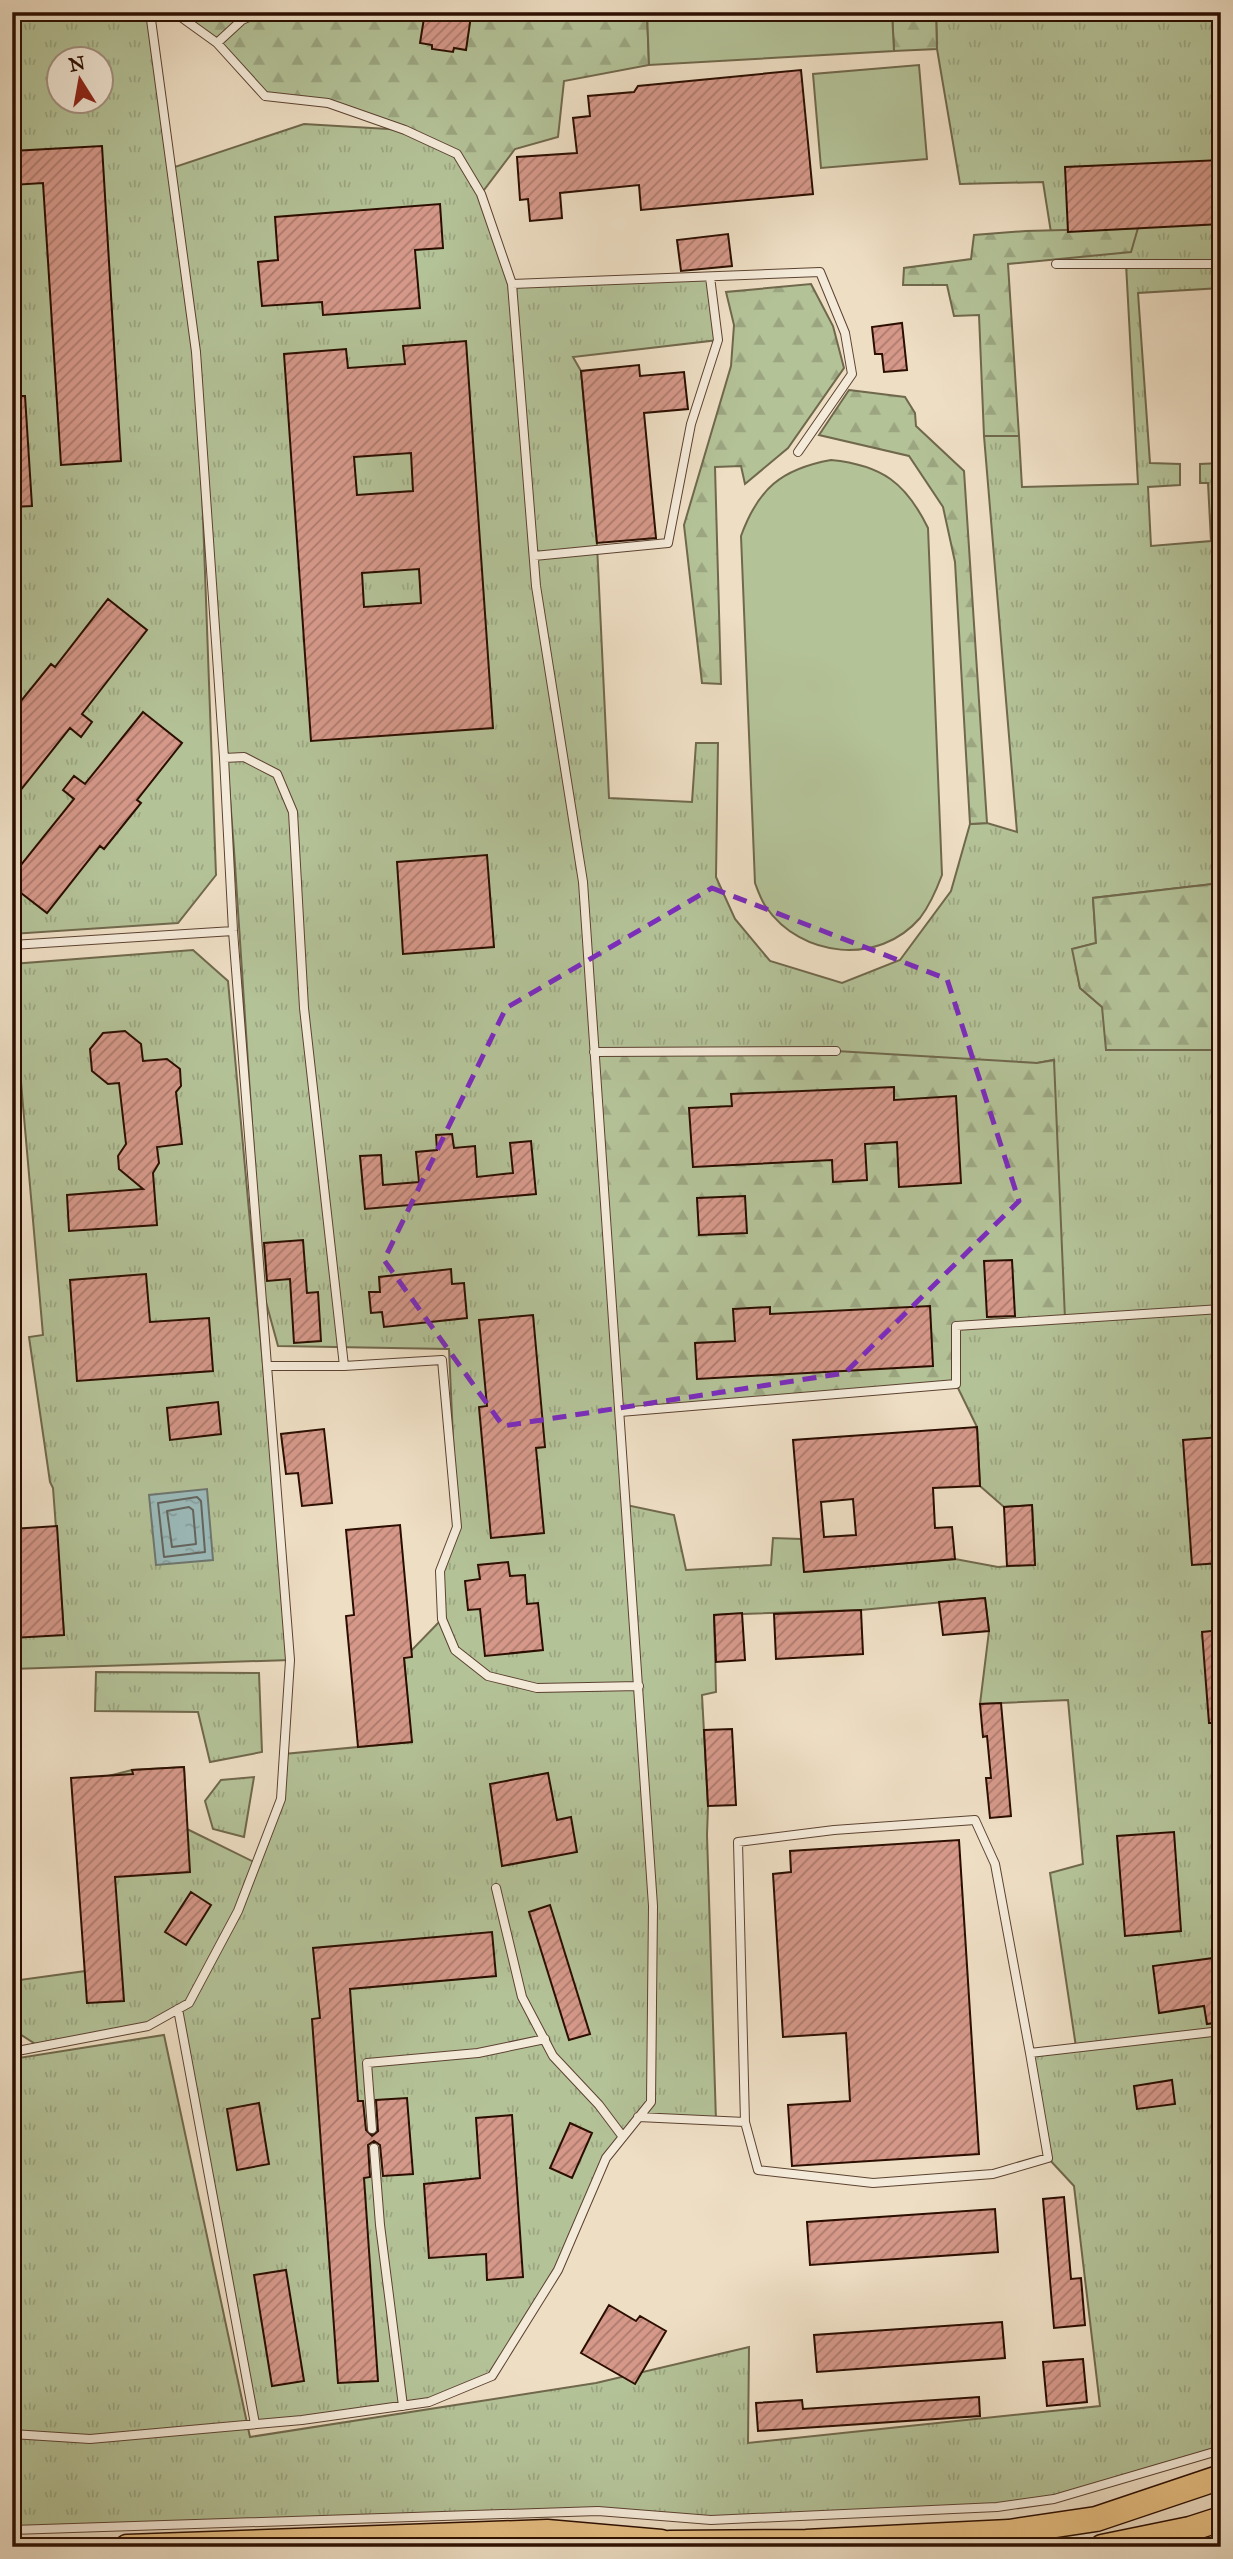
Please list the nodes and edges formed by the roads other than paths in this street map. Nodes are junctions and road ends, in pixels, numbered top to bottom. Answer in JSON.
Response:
{"nodes":[{"id":1,"x":150,"y":12,"type":"edge"},
{"id":2,"x":174,"y":12,"type":"edge"},
{"id":3,"x":260,"y":12,"type":"edge"},
{"id":4,"x":217,"y":43,"type":"junction"},
{"id":5,"x":1056,"y":264,"type":"dead end"},
{"id":6,"x":1221,"y":264,"type":"edge"},
{"id":7,"x":710,"y":277,"type":"junction"},
{"id":8,"x":512,"y":284,"type":"junction"},
{"id":9,"x":798,"y":452,"type":"dead end"},
{"id":10,"x":534,"y":556,"type":"junction"},
{"id":11,"x":224,"y":758,"type":"junction"},
{"id":12,"x":233,"y":932,"type":"junction"},
{"id":13,"x":12,"y":945,"type":"edge"},
{"id":14,"x":836,"y":1051,"type":"dead end"},
{"id":15,"x":594,"y":1052,"type":"junction"},
{"id":16,"x":1221,"y":1309,"type":"edge"},
{"id":17,"x":268,"y":1366,"type":"junction"},
{"id":18,"x":344,"y":1366,"type":"junction"},
{"id":19,"x":620,"y":1412,"type":"junction"},
{"id":20,"x":639,"y":1686,"type":"junction"},
{"id":21,"x":496,"y":1888,"type":"dead end"},
{"id":22,"x":178,"y":2009,"type":"junction"},
{"id":23,"x":1221,"y":2031,"type":"edge"},
{"id":24,"x":545,"y":2039,"type":"junction"},
{"id":25,"x":12,"y":2052,"type":"edge"},
{"id":26,"x":1030,"y":2053,"type":"junction"},
{"id":27,"x":638,"y":2117,"type":"junction"},
{"id":28,"x":745,"y":2122,"type":"junction"},
{"id":29,"x":372,"y":2129,"type":"dead end"},
{"id":30,"x":623,"y":2137,"type":"junction"},
{"id":31,"x":374,"y":2148,"type":"dead end"},
{"id":32,"x":403,"y":2406,"type":"junction"},
{"id":33,"x":255,"y":2424,"type":"junction"},
{"id":34,"x":12,"y":2434,"type":"edge"},
{"id":35,"x":1221,"y":2450,"type":"edge"},
{"id":36,"x":1221,"y":2477,"type":"edge"},
{"id":37,"x":1221,"y":2519,"type":"edge"},
{"id":38,"x":12,"y":2530,"type":"edge"},
{"id":39,"x":1191,"y":2538,"type":"edge"},
{"id":40,"x":669,"y":2543,"type":"junction"},
{"id":41,"x":127,"y":2547,"type":"edge"},
{"id":42,"x":643,"y":2547,"type":"edge"},
{"id":43,"x":1102,"y":2547,"type":"edge"}],
"edges":[{"from":1,"to":11,"type":"lane"},
{"from":2,"to":4,"type":"lane"},
{"from":3,"to":4,"type":"lane"},
{"from":4,"to":8,"type":"lane"},
{"from":5,"to":6,"type":"lane"},
{"from":7,"to":8,"type":"lane"},
{"from":7,"to":9,"type":"lane"},
{"from":7,"to":10,"type":"lane"},
{"from":8,"to":10,"type":"lane"},
{"from":10,"to":15,"type":"lane"},
{"from":11,"to":12,"type":"lane"},
{"from":11,"to":18,"type":"lane"},
{"from":12,"to":13,"type":"lane"},
{"from":12,"to":17,"type":"lane"},
{"from":14,"to":15,"type":"lane"},
{"from":15,"to":19,"type":"lane"},
{"from":16,"to":19,"type":"lane"},
{"from":17,"to":18,"type":"lane"},
{"from":17,"to":22,"type":"lane"},
{"from":18,"to":20,"type":"lane"},
{"from":19,"to":20,"type":"lane"},
{"from":20,"to":27,"type":"lane"},
{"from":21,"to":24,"type":"lane"},
{"from":22,"to":25,"type":"lane"},
{"from":22,"to":33,"type":"lane"},
{"from":23,"to":26,"type":"lane"},
{"from":24,"to":29,"type":"lane"},
{"from":24,"to":30,"type":"lane"},
{"from":26,"to":28,"type":"lane"},
{"from":26,"to":28,"type":"lane"},
{"from":27,"to":28,"type":"lane"},
{"from":27,"to":30,"type":"lane"},
{"from":30,"to":32,"type":"lane"},
{"from":31,"to":32,"type":"lane"},
{"from":32,"to":33,"type":"lane"},
{"from":33,"to":34,"type":"lane"},
{"from":35,"to":38,"type":"lane"},
{"from":36,"to":40,"type":"main road"},
{"from":37,"to":39,"type":"main road"},
{"from":39,"to":43,"type":"main road"},
{"from":40,"to":41,"type":"main road"},
{"from":40,"to":42,"type":"main road"}]}
